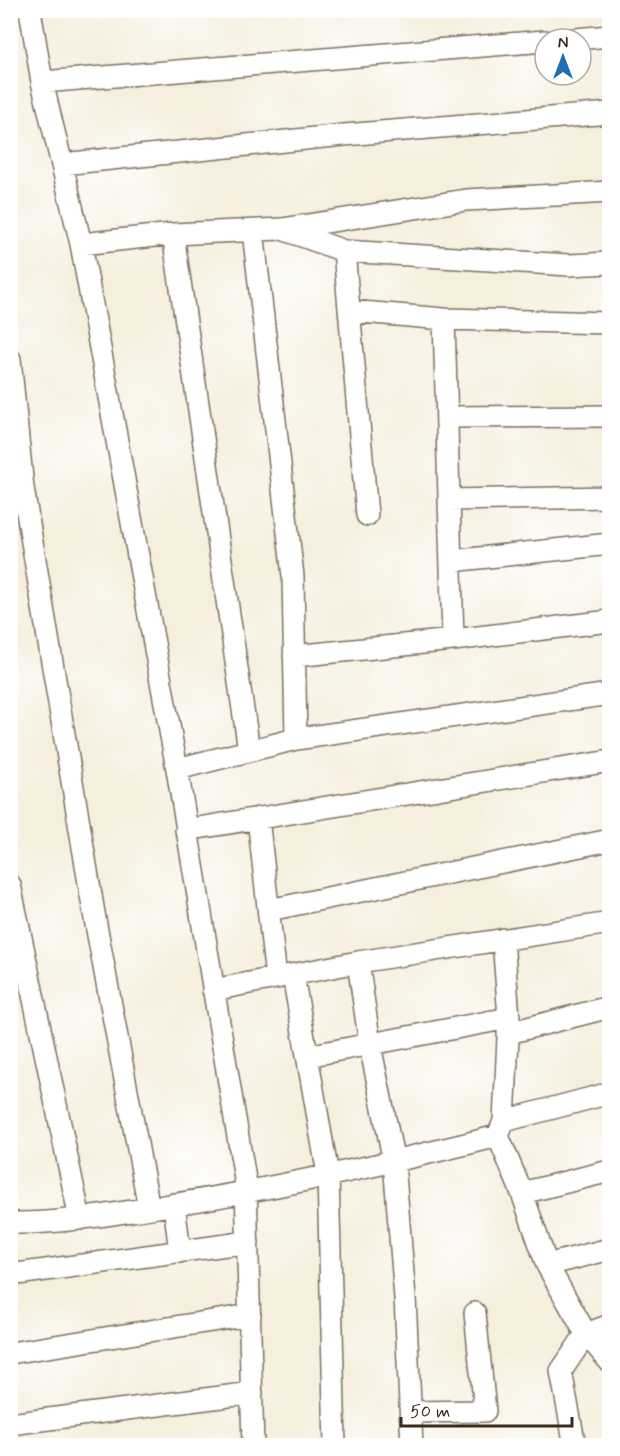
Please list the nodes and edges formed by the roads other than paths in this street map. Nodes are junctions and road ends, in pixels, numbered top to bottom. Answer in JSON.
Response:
{"nodes":[{"id":1,"x":30,"y":10,"type":"edge"},
{"id":2,"x":609,"y":36,"type":"edge"},
{"id":3,"x":593,"y":37,"type":"edge"},
{"id":4,"x":533,"y":42,"type":"edge"},
{"id":5,"x":42,"y":82,"type":"junction"},
{"id":6,"x":609,"y":113,"type":"edge"},
{"id":7,"x":62,"y":164,"type":"junction"},
{"id":8,"x":609,"y":192,"type":"edge"},
{"id":9,"x":282,"y":229,"type":"junction"},
{"id":10,"x":253,"y":231,"type":"junction"},
{"id":11,"x":173,"y":234,"type":"junction"},
{"id":12,"x":81,"y":244,"type":"junction"},
{"id":13,"x":344,"y":251,"type":"junction"},
{"id":14,"x":609,"y":263,"type":"edge"},
{"id":15,"x":350,"y":311,"type":"junction"},
{"id":16,"x":444,"y":319,"type":"junction"},
{"id":17,"x":609,"y":323,"type":"edge"},
{"id":18,"x":10,"y":359,"type":"edge"},
{"id":19,"x":609,"y":416,"type":"edge"},
{"id":20,"x":448,"y":417,"type":"junction"},
{"id":21,"x":609,"y":497,"type":"edge"},
{"id":22,"x":449,"y":500,"type":"junction"},
{"id":23,"x":366,"y":515,"type":"dead end"},
{"id":24,"x":609,"y":544,"type":"edge"},
{"id":25,"x":451,"y":561,"type":"junction"},
{"id":26,"x":609,"y":621,"type":"edge"},
{"id":27,"x":453,"y":640,"type":"junction"},
{"id":28,"x":294,"y":656,"type":"junction"},
{"id":29,"x":609,"y":694,"type":"edge"},
{"id":30,"x":296,"y":739,"type":"junction"},
{"id":31,"x":249,"y":750,"type":"junction"},
{"id":32,"x":609,"y":761,"type":"edge"},
{"id":33,"x":177,"y":769,"type":"junction"},
{"id":34,"x":258,"y":818,"type":"junction"},
{"id":35,"x":186,"y":830,"type":"junction"},
{"id":36,"x":609,"y":840,"type":"edge"},
{"id":37,"x":10,"y":885,"type":"edge"},
{"id":38,"x":269,"y":910,"type":"junction"},
{"id":39,"x":609,"y":923,"type":"edge"},
{"id":40,"x":502,"y":939,"type":"junction"},
{"id":41,"x":358,"y":962,"type":"junction"},
{"id":42,"x":284,"y":976,"type":"junction"},
{"id":43,"x":213,"y":990,"type":"junction"},
{"id":44,"x":609,"y":1006,"type":"edge"},
{"id":45,"x":508,"y":1025,"type":"junction"},
{"id":46,"x":370,"y":1044,"type":"junction"},
{"id":47,"x":307,"y":1056,"type":"junction"},
{"id":48,"x":609,"y":1094,"type":"edge"},
{"id":49,"x":501,"y":1128,"type":"junction"},
{"id":50,"x":394,"y":1162,"type":"junction"},
{"id":51,"x":609,"y":1171,"type":"edge"},
{"id":52,"x":328,"y":1175,"type":"junction"},
{"id":53,"x":247,"y":1192,"type":"junction"},
{"id":54,"x":522,"y":1193,"type":"junction"},
{"id":55,"x":174,"y":1204,"type":"junction"},
{"id":56,"x":149,"y":1208,"type":"junction"},
{"id":57,"x":80,"y":1219,"type":"junction"},
{"id":58,"x":10,"y":1224,"type":"edge"},
{"id":59,"x":248,"y":1242,"type":"junction"},
{"id":60,"x":609,"y":1249,"type":"edge"},
{"id":61,"x":180,"y":1252,"type":"junction"},
{"id":62,"x":547,"y":1265,"type":"junction"},
{"id":63,"x":10,"y":1275,"type":"edge"},
{"id":64,"x":475,"y":1313,"type":"dead end"},
{"id":65,"x":250,"y":1316,"type":"junction"},
{"id":66,"x":609,"y":1325,"type":"edge"},
{"id":67,"x":586,"y":1334,"type":"junction"},
{"id":68,"x":10,"y":1353,"type":"edge"},
{"id":69,"x":609,"y":1362,"type":"edge"},
{"id":70,"x":252,"y":1393,"type":"junction"},
{"id":71,"x":411,"y":1412,"type":"junction"},
{"id":72,"x":10,"y":1424,"type":"edge"},
{"id":73,"x":253,"y":1446,"type":"edge"},
{"id":74,"x":336,"y":1446,"type":"edge"},
{"id":75,"x":412,"y":1446,"type":"edge"},
{"id":76,"x":575,"y":1446,"type":"edge"}],
"edges":[{"from":1,"to":5,"type":"street"},
{"from":2,"to":3,"type":"street"},
{"from":4,"to":5,"type":"street"},
{"from":5,"to":7,"type":"street"},
{"from":6,"to":7,"type":"street"},
{"from":7,"to":12,"type":"street"},
{"from":8,"to":9,"type":"street"},
{"from":9,"to":10,"type":"street"},
{"from":9,"to":13,"type":"street"},
{"from":10,"to":11,"type":"street"},
{"from":10,"to":28,"type":"street"},
{"from":11,"to":12,"type":"street"},
{"from":11,"to":31,"type":"street"},
{"from":12,"to":33,"type":"street"},
{"from":13,"to":14,"type":"street"},
{"from":13,"to":15,"type":"street"},
{"from":15,"to":16,"type":"street"},
{"from":15,"to":23,"type":"street"},
{"from":16,"to":17,"type":"street"},
{"from":16,"to":20,"type":"street"},
{"from":18,"to":56,"type":"street"},
{"from":19,"to":20,"type":"street"},
{"from":20,"to":22,"type":"street"},
{"from":21,"to":22,"type":"street"},
{"from":22,"to":25,"type":"street"},
{"from":24,"to":25,"type":"street"},
{"from":25,"to":27,"type":"street"},
{"from":26,"to":27,"type":"street"},
{"from":27,"to":28,"type":"street"},
{"from":28,"to":30,"type":"street"},
{"from":29,"to":30,"type":"street"},
{"from":30,"to":31,"type":"street"},
{"from":31,"to":33,"type":"street"},
{"from":32,"to":34,"type":"street"},
{"from":33,"to":35,"type":"street"},
{"from":34,"to":35,"type":"street"},
{"from":34,"to":38,"type":"street"},
{"from":35,"to":43,"type":"street"},
{"from":36,"to":38,"type":"street"},
{"from":37,"to":57,"type":"street"},
{"from":38,"to":42,"type":"street"},
{"from":39,"to":40,"type":"street"},
{"from":40,"to":41,"type":"street"},
{"from":40,"to":45,"type":"street"},
{"from":41,"to":42,"type":"street"},
{"from":41,"to":46,"type":"street"},
{"from":42,"to":43,"type":"street"},
{"from":42,"to":47,"type":"street"},
{"from":43,"to":53,"type":"street"},
{"from":44,"to":45,"type":"street"},
{"from":45,"to":46,"type":"street"},
{"from":45,"to":49,"type":"street"},
{"from":46,"to":47,"type":"street"},
{"from":46,"to":50,"type":"street"},
{"from":47,"to":52,"type":"street"},
{"from":48,"to":49,"type":"street"},
{"from":49,"to":50,"type":"street"},
{"from":49,"to":54,"type":"street"},
{"from":50,"to":52,"type":"street"},
{"from":50,"to":71,"type":"street"},
{"from":51,"to":54,"type":"street"},
{"from":52,"to":53,"type":"street"},
{"from":52,"to":74,"type":"street"},
{"from":53,"to":55,"type":"street"},
{"from":53,"to":59,"type":"street"},
{"from":54,"to":62,"type":"street"},
{"from":55,"to":56,"type":"street"},
{"from":55,"to":61,"type":"street"},
{"from":56,"to":57,"type":"street"},
{"from":57,"to":58,"type":"street"},
{"from":59,"to":61,"type":"street"},
{"from":59,"to":65,"type":"street"},
{"from":60,"to":62,"type":"street"},
{"from":61,"to":63,"type":"street"},
{"from":62,"to":67,"type":"street"},
{"from":64,"to":71,"type":"street"},
{"from":65,"to":68,"type":"street"},
{"from":65,"to":70,"type":"street"},
{"from":66,"to":67,"type":"street"},
{"from":67,"to":69,"type":"street"},
{"from":67,"to":76,"type":"street"},
{"from":70,"to":72,"type":"street"},
{"from":70,"to":73,"type":"street"},
{"from":71,"to":75,"type":"street"}]}
